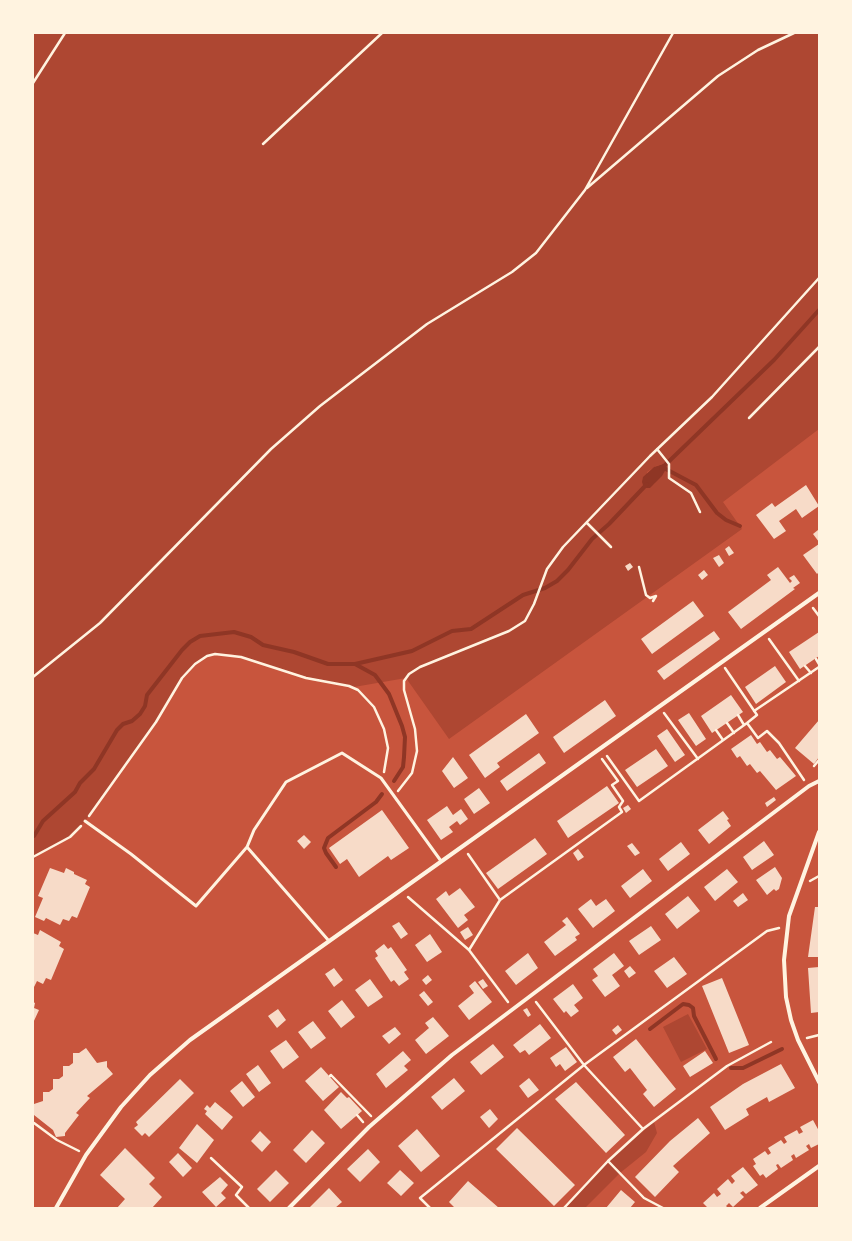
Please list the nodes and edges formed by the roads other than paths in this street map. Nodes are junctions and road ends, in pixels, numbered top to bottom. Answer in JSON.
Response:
{"nodes":[{"id":1,"x":819,"y":593,"type":"edge"},
{"id":2,"x":819,"y":781,"type":"edge"},
{"id":3,"x":85,"y":821,"type":"road end"},
{"id":4,"x":819,"y":832,"type":"edge"},
{"id":5,"x":247,"y":848,"type":"junction"},
{"id":6,"x":441,"y":861,"type":"junction"},
{"id":7,"x":329,"y":941,"type":"junction"},
{"id":8,"x":819,"y":1082,"type":"edge"},
{"id":9,"x":819,"y":1166,"type":"edge"},
{"id":10,"x":56,"y":1208,"type":"edge"},
{"id":11,"x":288,"y":1208,"type":"edge"},
{"id":12,"x":760,"y":1208,"type":"edge"}],
"edges":[{"from":1,"to":6,"type":"street"},
{"from":2,"to":11,"type":"street"},
{"from":3,"to":5,"type":"lane"},
{"from":4,"to":8,"type":"street"},
{"from":5,"to":6,"type":"lane"},
{"from":5,"to":7,"type":"lane"},
{"from":6,"to":7,"type":"street"},
{"from":7,"to":10,"type":"street"},
{"from":9,"to":12,"type":"street"}]}
